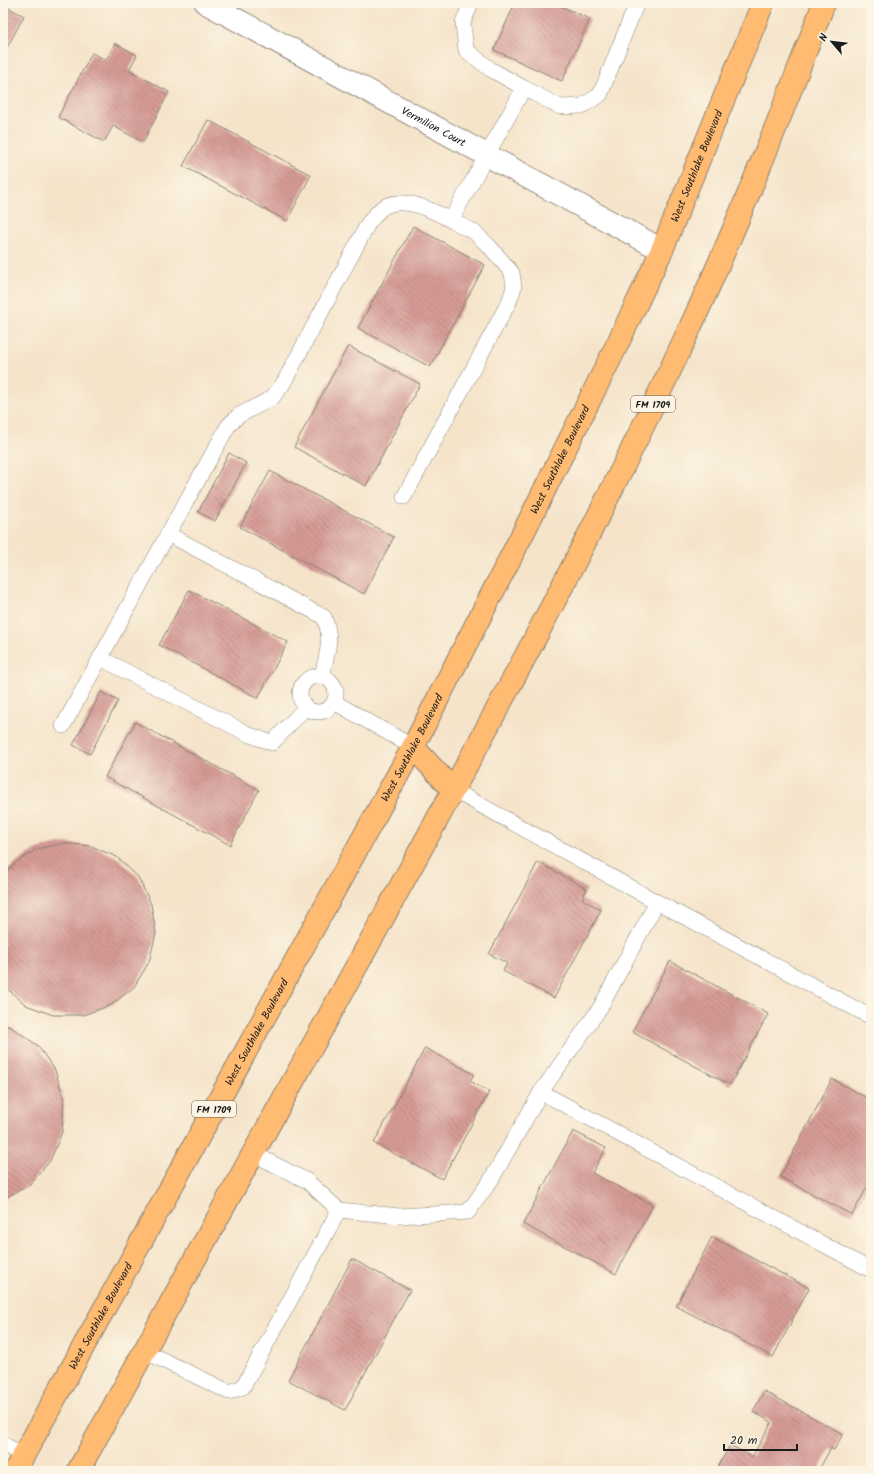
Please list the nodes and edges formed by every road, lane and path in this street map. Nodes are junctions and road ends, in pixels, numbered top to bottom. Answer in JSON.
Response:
{"nodes":[{"id":1,"x":206,"y":3,"type":"edge"},
{"id":2,"x":471,"y":3,"type":"edge"},
{"id":3,"x":637,"y":3,"type":"edge"},
{"id":4,"x":763,"y":3,"type":"edge"},
{"id":5,"x":824,"y":3,"type":"edge"},
{"id":6,"x":524,"y":88,"type":"junction"},
{"id":7,"x":487,"y":155,"type":"junction"},
{"id":8,"x":451,"y":220,"type":"junction"},
{"id":9,"x":662,"y":250,"type":"junction"},
{"id":10,"x":404,"y":497,"type":"dead end"},
{"id":11,"x":168,"y":534,"type":"junction"},
{"id":12,"x":100,"y":658,"type":"junction"},
{"id":13,"x":322,"y":676,"type":"junction"},
{"id":14,"x":334,"y":702,"type":"junction"},
{"id":15,"x":306,"y":707,"type":"junction"},
{"id":16,"x":63,"y":726,"type":"dead end"},
{"id":17,"x":412,"y":747,"type":"junction"},
{"id":18,"x":453,"y":790,"type":"junction"},
{"id":19,"x":657,"y":902,"type":"junction"},
{"id":20,"x":871,"y":1017,"type":"edge"},
{"id":21,"x":541,"y":1092,"type":"junction"},
{"id":22,"x":252,"y":1153,"type":"junction"},
{"id":23,"x":339,"y":1210,"type":"junction"},
{"id":24,"x":871,"y":1270,"type":"edge"},
{"id":25,"x":144,"y":1351,"type":"junction"},
{"id":26,"x":3,"y":1444,"type":"edge"},
{"id":27,"x":20,"y":1463,"type":"edge"},
{"id":28,"x":78,"y":1471,"type":"edge"}],
"edges":[{"from":1,"to":7,"type":"street","name":"Vermilion Court"},
{"from":2,"to":6,"type":"lane"},
{"from":3,"to":6,"type":"lane"},
{"from":4,"to":9,"type":"main road","name":"West Southlake Boulevard","number":"FM 1709"},
{"from":5,"to":18,"type":"main road","number":"FM 1709"},
{"from":6,"to":7,"type":"lane"},
{"from":7,"to":8,"type":"lane"},
{"from":7,"to":9,"type":"street","name":"Vermilion Court"},
{"from":8,"to":10,"type":"lane"},
{"from":8,"to":11,"type":"lane"},
{"from":9,"to":17,"type":"main road","name":"West Southlake Boulevard","number":"FM 1709"},
{"from":11,"to":12,"type":"lane"},
{"from":11,"to":13,"type":"lane"},
{"from":12,"to":15,"type":"lane"},
{"from":12,"to":16,"type":"lane"},
{"from":13,"to":14,"type":"lane"},
{"from":13,"to":15,"type":"lane"},
{"from":14,"to":15,"type":"lane"},
{"from":14,"to":17,"type":"lane"},
{"from":17,"to":18,"type":"main road"},
{"from":17,"to":27,"type":"main road","name":"West Southlake Boulevard","number":"FM 1709"},
{"from":18,"to":19,"type":"lane"},
{"from":18,"to":22,"type":"main road","number":"FM 1709"},
{"from":19,"to":20,"type":"lane"},
{"from":19,"to":21,"type":"lane"},
{"from":21,"to":23,"type":"lane"},
{"from":21,"to":24,"type":"lane"},
{"from":22,"to":23,"type":"lane"},
{"from":22,"to":25,"type":"main road","number":"FM 1709"},
{"from":23,"to":25,"type":"lane"},
{"from":25,"to":28,"type":"main road","number":"FM 1709"},
{"from":26,"to":27,"type":"lane"}]}
